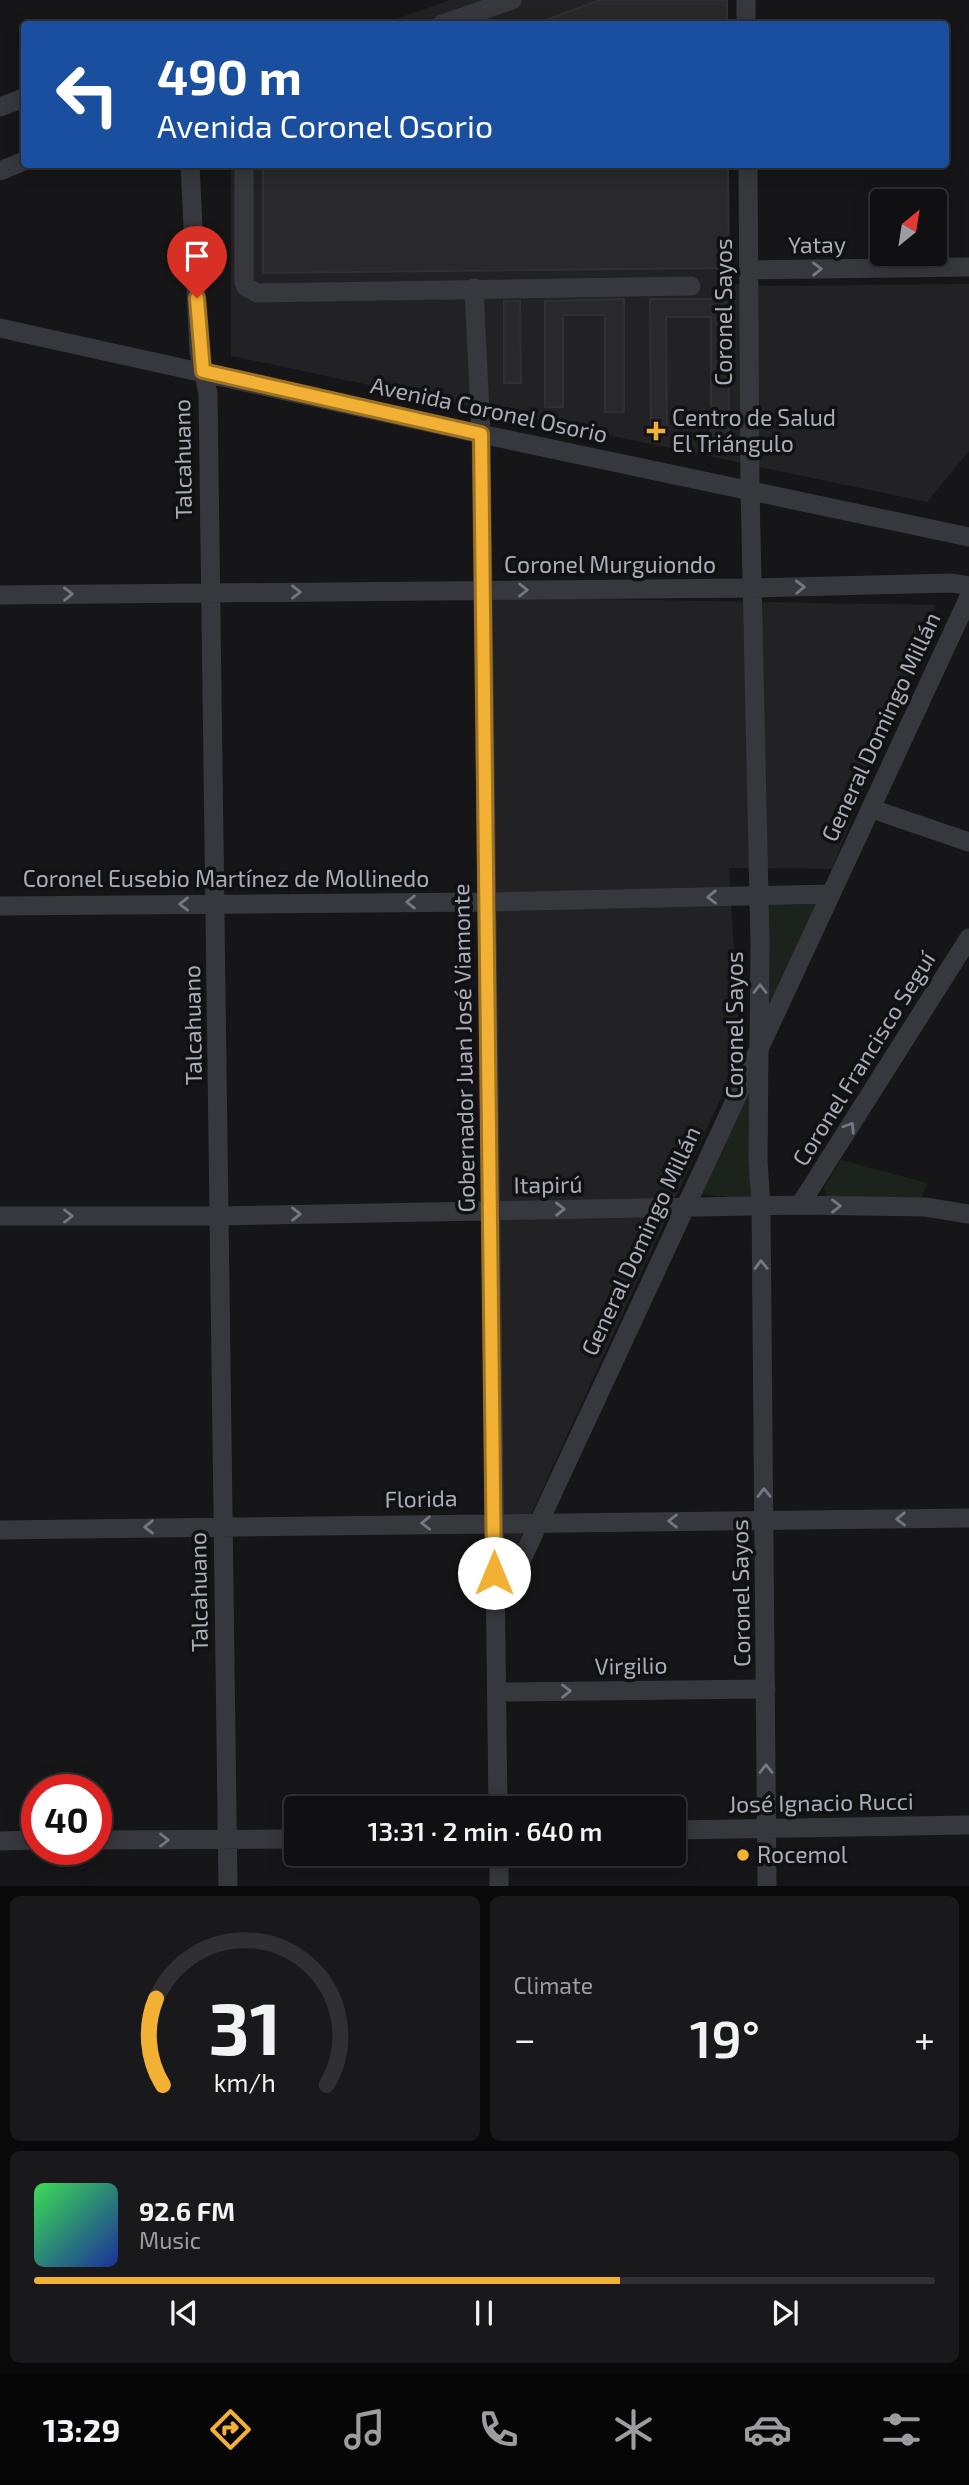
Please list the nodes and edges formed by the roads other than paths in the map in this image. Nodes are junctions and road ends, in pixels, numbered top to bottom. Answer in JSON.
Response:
{"nodes":[{"id":1,"x":512,"y":0,"type":"edge"},
{"id":2,"x":746,"y":0,"type":"edge"},
{"id":3,"x":451,"y":21,"type":"edge"},
{"id":4,"x":746,"y":21,"type":"edge"},
{"id":5,"x":21,"y":99,"type":"edge"},
{"id":6,"x":0,"y":107,"type":"edge"},
{"id":7,"x":21,"y":162,"type":"edge"},
{"id":8,"x":190,"y":168,"type":"edge"},
{"id":9,"x":244,"y":168,"type":"edge"},
{"id":10,"x":748,"y":168,"type":"edge"},
{"id":11,"x":0,"y":171,"type":"edge"},
{"id":12,"x":969,"y":267,"type":"edge"},
{"id":13,"x":749,"y":270,"type":"junction"},
{"id":14,"x":691,"y":286,"type":"dead end"},
{"id":15,"x":474,"y":288,"type":"junction"},
{"id":16,"x":0,"y":328,"type":"edge"},
{"id":17,"x":203,"y":371,"type":"junction"},
{"id":18,"x":481,"y":434,"type":"junction"},
{"id":19,"x":750,"y":489,"type":"junction"},
{"id":20,"x":969,"y":537,"type":"edge"},
{"id":21,"x":969,"y":586,"type":"edge"},
{"id":22,"x":752,"y":588,"type":"junction"},
{"id":23,"x":483,"y":590,"type":"junction"},
{"id":24,"x":209,"y":592,"type":"junction"},
{"id":25,"x":0,"y":594,"type":"edge"},
{"id":26,"x":969,"y":597,"type":"edge"},
{"id":27,"x":872,"y":808,"type":"junction"},
{"id":28,"x":969,"y":842,"type":"edge"},
{"id":29,"x":830,"y":894,"type":"junction"},
{"id":30,"x":759,"y":896,"type":"junction"},
{"id":31,"x":485,"y":902,"type":"junction"},
{"id":32,"x":216,"y":903,"type":"junction"},
{"id":33,"x":0,"y":906,"type":"edge"},
{"id":34,"x":969,"y":938,"type":"edge"},
{"id":35,"x":760,"y":1044,"type":"junction"},
{"id":36,"x":800,"y":1205,"type":"junction"},
{"id":37,"x":761,"y":1207,"type":"junction"},
{"id":38,"x":683,"y":1208,"type":"junction"},
{"id":39,"x":492,"y":1210,"type":"junction"},
{"id":40,"x":969,"y":1214,"type":"edge"},
{"id":41,"x":0,"y":1216,"type":"edge"},
{"id":42,"x":219,"y":1216,"type":"junction"},
{"id":43,"x":969,"y":1518,"type":"edge"},
{"id":44,"x":539,"y":1521,"type":"junction"},
{"id":45,"x":764,"y":1521,"type":"junction"},
{"id":46,"x":494,"y":1522,"type":"junction"},
{"id":47,"x":222,"y":1526,"type":"junction"},
{"id":48,"x":0,"y":1530,"type":"edge"},
{"id":49,"x":494,"y":1598,"type":"junction"},
{"id":50,"x":766,"y":1689,"type":"junction"},
{"id":51,"x":497,"y":1692,"type":"junction"},
{"id":52,"x":498,"y":1796,"type":"edge"},
{"id":53,"x":969,"y":1825,"type":"edge"},
{"id":54,"x":766,"y":1827,"type":"junction"},
{"id":55,"x":686,"y":1830,"type":"edge"},
{"id":56,"x":284,"y":1839,"type":"edge"},
{"id":57,"x":0,"y":1840,"type":"edge"},
{"id":58,"x":21,"y":1840,"type":"edge"},
{"id":59,"x":112,"y":1840,"type":"edge"},
{"id":60,"x":228,"y":1840,"type":"junction"},
{"id":61,"x":499,"y":1866,"type":"edge"},
{"id":62,"x":228,"y":1886,"type":"edge"},
{"id":63,"x":499,"y":1886,"type":"edge"},
{"id":64,"x":767,"y":1886,"type":"edge"}],
"edges":[{"from":1,"to":3,"type":"street"},
{"from":2,"to":4,"type":"street"},
{"from":5,"to":6,"type":"street"},
{"from":7,"to":11,"type":"street"},
{"from":8,"to":17,"type":"street","name":"Talcahuano"},
{"from":9,"to":15,"type":"street"},
{"from":10,"to":13,"type":"street","name":"Coronel Sayos"},
{"from":13,"to":12,"type":"street","name":"Yatay","one_way":true},
{"from":13,"to":19,"type":"street","name":"Coronel Sayos"},
{"from":14,"to":15,"type":"street"},
{"from":15,"to":18,"type":"street","name":"Gobernador Juan José Viamonte"},
{"from":16,"to":17,"type":"street","name":"Avenida Coronel Osorio"},
{"from":17,"to":18,"type":"street","name":"Avenida Coronel Osorio"},
{"from":17,"to":24,"type":"street","name":"Talcahuano"},
{"from":18,"to":19,"type":"street","name":"Avenida Coronel Osorio"},
{"from":18,"to":23,"type":"street","name":"Gobernador Juan José Viamonte"},
{"from":19,"to":20,"type":"street","name":"Avenida Coronel Osorio"},
{"from":19,"to":22,"type":"street","name":"Coronel Sayos"},
{"from":22,"to":21,"type":"street","name":"Coronel Murguiondo","one_way":true},
{"from":23,"to":22,"type":"street","name":"Coronel Murguiondo","one_way":true},
{"from":22,"to":30,"type":"street","name":"Coronel Sayos"},
{"from":24,"to":23,"type":"street","name":"Coronel Murguiondo","one_way":true},
{"from":23,"to":31,"type":"street","name":"Gobernador Juan José Viamonte"},
{"from":25,"to":24,"type":"street","name":"Coronel Murguiondo","one_way":true},
{"from":24,"to":32,"type":"street","name":"Talcahuano"},
{"from":26,"to":27,"type":"street","name":"General Domingo Millán"},
{"from":27,"to":28,"type":"street"},
{"from":27,"to":29,"type":"street","name":"General Domingo Millán"},
{"from":29,"to":30,"type":"street","name":"Coronel Eusebio Martínez de Mollinedo"},
{"from":29,"to":35,"type":"street","name":"General Domingo Millán"},
{"from":30,"to":31,"type":"street","name":"Coronel Eusebio Martínez de Mollinedo","one_way":true},
{"from":35,"to":30,"type":"street","name":"Coronel Sayos","one_way":true},
{"from":31,"to":32,"type":"street","name":"Coronel Eusebio Martínez de Mollinedo","one_way":true},
{"from":31,"to":39,"type":"street","name":"Gobernador Juan José Viamonte"},
{"from":32,"to":33,"type":"street","name":"Coronel Eusebio Martínez de Mollinedo","one_way":true},
{"from":32,"to":42,"type":"street","name":"Talcahuano"},
{"from":36,"to":34,"type":"street","name":"Coronel Francisco Seguí","one_way":true},
{"from":35,"to":37,"type":"street","name":"Coronel Sayos"},
{"from":35,"to":38,"type":"street","name":"General Domingo Millán"},
{"from":36,"to":37,"type":"street","name":"Itapirú"},
{"from":36,"to":40,"type":"street","name":"Itapirú","one_way":true},
{"from":37,"to":38,"type":"street","name":"Itapirú"},
{"from":45,"to":37,"type":"street","name":"Coronel Sayos","one_way":true},
{"from":39,"to":38,"type":"street","name":"Itapirú","one_way":true},
{"from":38,"to":44,"type":"street","name":"General Domingo Millán"},
{"from":42,"to":39,"type":"street","name":"Itapirú","one_way":true},
{"from":39,"to":46,"type":"street","name":"Gobernador Juan José Viamonte"},
{"from":41,"to":42,"type":"street","name":"Itapirú","one_way":true},
{"from":42,"to":47,"type":"street","name":"Talcahuano"},
{"from":43,"to":45,"type":"street","name":"Florida","one_way":true},
{"from":45,"to":44,"type":"street","name":"Florida","one_way":true},
{"from":44,"to":46,"type":"street","name":"Florida"},
{"from":44,"to":49,"type":"street","name":"General Domingo Millán"},
{"from":45,"to":50,"type":"street","name":"Coronel Sayos"},
{"from":46,"to":47,"type":"street","name":"Florida","one_way":true},
{"from":46,"to":49,"type":"street","name":"Gobernador Juan José Viamonte"},
{"from":47,"to":48,"type":"street","name":"Florida","one_way":true},
{"from":47,"to":60,"type":"street","name":"Talcahuano"},
{"from":49,"to":51,"type":"street","name":"Gobernador Juan José Viamonte"},
{"from":51,"to":50,"type":"street","name":"Virgilio","one_way":true},
{"from":54,"to":50,"type":"street","name":"Coronel Sayos","one_way":true},
{"from":51,"to":52,"type":"street","name":"Gobernador Juan José Viamonte"},
{"from":53,"to":54,"type":"street","name":"José Ignacio Rucci"},
{"from":54,"to":55,"type":"street","name":"José Ignacio Rucci"},
{"from":54,"to":64,"type":"street","name":"Coronel Sayos"},
{"from":56,"to":60,"type":"street"},
{"from":57,"to":58,"type":"street"},
{"from":59,"to":60,"type":"street","one_way":true},
{"from":60,"to":62,"type":"street","name":"Talcahuano"},
{"from":61,"to":63,"type":"street"}]}
